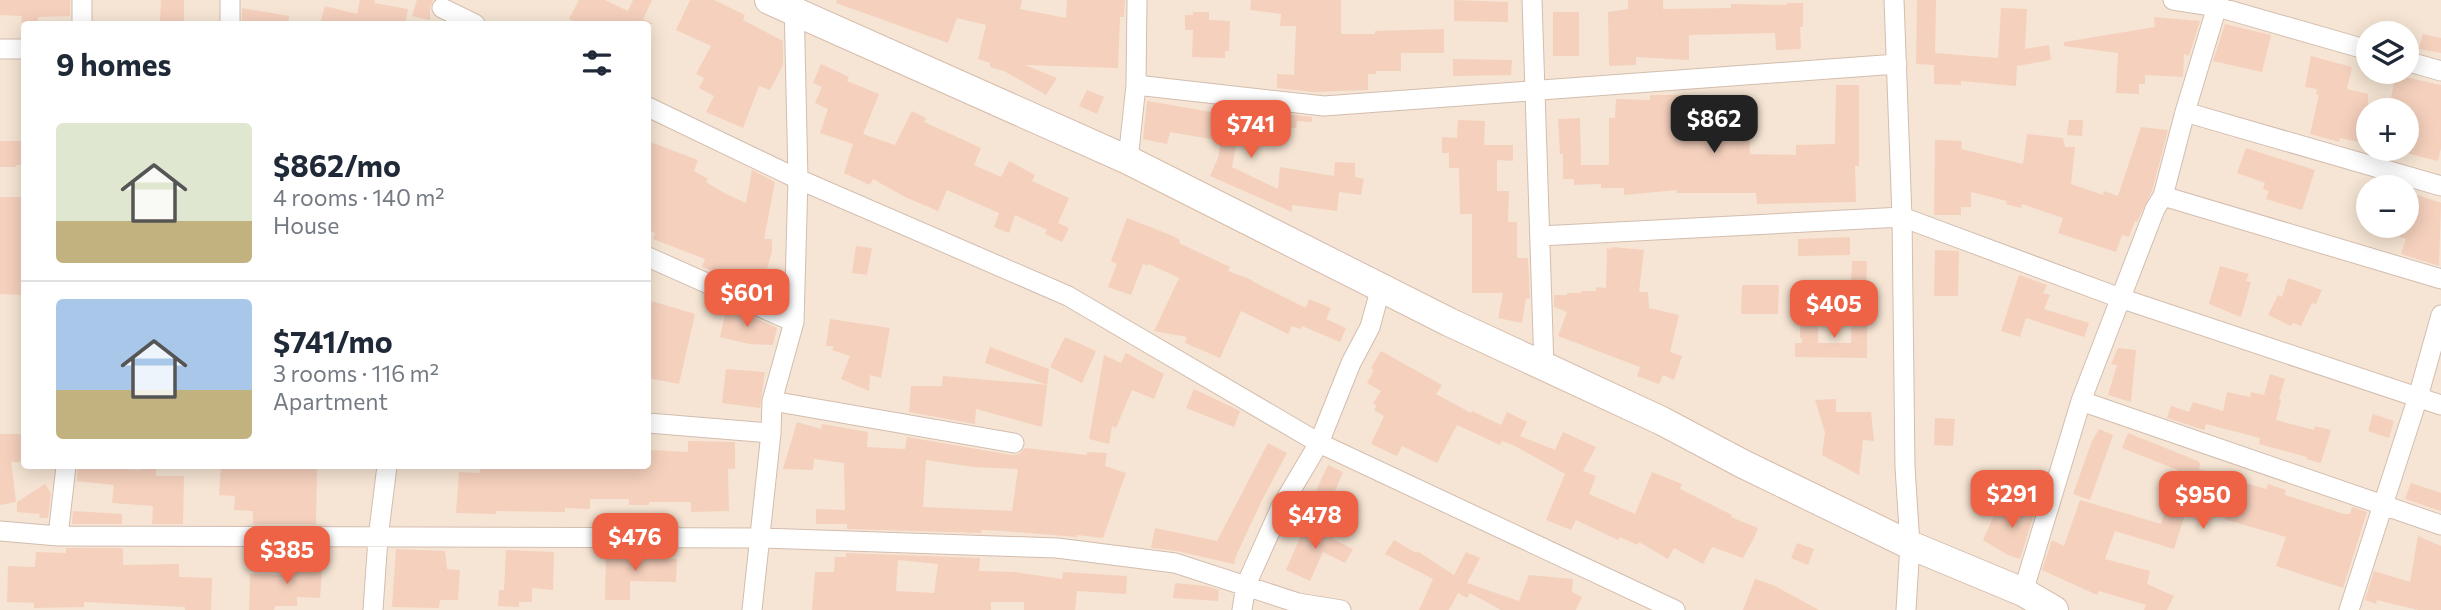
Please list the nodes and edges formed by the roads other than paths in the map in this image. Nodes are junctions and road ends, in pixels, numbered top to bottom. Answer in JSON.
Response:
{"nodes":[{"id":1,"x":82,"y":0,"type":"edge"},
{"id":2,"x":230,"y":0,"type":"edge"},
{"id":3,"x":1138,"y":0,"type":"edge"},
{"id":4,"x":1532,"y":0,"type":"edge"},
{"id":5,"x":1894,"y":0,"type":"edge"},
{"id":6,"x":2174,"y":0,"type":"edge"},
{"id":7,"x":2219,"y":3,"type":"edge"},
{"id":8,"x":785,"y":4,"type":"edge"},
{"id":9,"x":442,"y":11,"type":"edge"},
{"id":10,"x":82,"y":21,"type":"edge"},
{"id":11,"x":230,"y":21,"type":"edge"},
{"id":12,"x":467,"y":21,"type":"edge"},
{"id":13,"x":2356,"y":46,"type":"edge"},
{"id":14,"x":0,"y":49,"type":"edge"},
{"id":15,"x":21,"y":49,"type":"edge"},
{"id":16,"x":1897,"y":64,"type":"junction"},
{"id":17,"x":2419,"y":65,"type":"edge"},
{"id":18,"x":2441,"y":71,"type":"edge"},
{"id":19,"x":1136,"y":85,"type":"junction"},
{"id":20,"x":1535,"y":92,"type":"junction"},
{"id":21,"x":651,"y":108,"type":"edge"},
{"id":22,"x":2185,"y":112,"type":"junction"},
{"id":23,"x":1128,"y":160,"type":"junction"},
{"id":24,"x":797,"y":179,"type":"junction"},
{"id":25,"x":2441,"y":186,"type":"edge"},
{"id":26,"x":2163,"y":196,"type":"junction"},
{"id":27,"x":1902,"y":217,"type":"junction"},
{"id":28,"x":1540,"y":236,"type":"junction"},
{"id":29,"x":651,"y":258,"type":"edge"},
{"id":30,"x":2441,"y":279,"type":"edge"},
{"id":31,"x":1381,"y":287,"type":"junction"},
{"id":32,"x":2120,"y":298,"type":"junction"},
{"id":33,"x":2441,"y":315,"type":"edge"},
{"id":34,"x":794,"y":323,"type":"junction"},
{"id":35,"x":1545,"y":367,"type":"junction"},
{"id":36,"x":2418,"y":397,"type":"junction"},
{"id":37,"x":772,"y":401,"type":"junction"},
{"id":38,"x":2081,"y":401,"type":"junction"},
{"id":39,"x":2441,"y":405,"type":"edge"},
{"id":40,"x":651,"y":423,"type":"edge"},
{"id":41,"x":771,"y":433,"type":"junction"},
{"id":42,"x":1014,"y":443,"type":"dead end"},
{"id":43,"x":1319,"y":443,"type":"junction"},
{"id":44,"x":66,"y":469,"type":"edge"},
{"id":45,"x":387,"y":469,"type":"edge"},
{"id":46,"x":2382,"y":504,"type":"junction"},
{"id":47,"x":2441,"y":525,"type":"edge"},
{"id":48,"x":0,"y":531,"type":"edge"},
{"id":49,"x":58,"y":536,"type":"junction"},
{"id":50,"x":378,"y":538,"type":"junction"},
{"id":51,"x":759,"y":538,"type":"junction"},
{"id":52,"x":1910,"y":545,"type":"junction"},
{"id":53,"x":1246,"y":585,"type":"junction"},
{"id":54,"x":2023,"y":592,"type":"junction"},
{"id":55,"x":373,"y":610,"type":"edge"},
{"id":56,"x":752,"y":610,"type":"edge"},
{"id":57,"x":1242,"y":610,"type":"edge"},
{"id":58,"x":1341,"y":610,"type":"edge"},
{"id":59,"x":1675,"y":610,"type":"edge"},
{"id":60,"x":1906,"y":610,"type":"edge"},
{"id":61,"x":2054,"y":610,"type":"edge"},
{"id":62,"x":2349,"y":610,"type":"edge"}],
"edges":[{"from":1,"to":10,"type":"street"},
{"from":2,"to":11,"type":"street"},
{"from":3,"to":19,"type":"street"},
{"from":4,"to":20,"type":"street"},
{"from":5,"to":16,"type":"street"},
{"from":6,"to":7,"type":"street"},
{"from":7,"to":13,"type":"street"},
{"from":7,"to":22,"type":"street"},
{"from":8,"to":23,"type":"main road"},
{"from":8,"to":24,"type":"street"},
{"from":9,"to":12,"type":"street"},
{"from":14,"to":15,"type":"street"},
{"from":16,"to":20,"type":"street"},
{"from":16,"to":27,"type":"street"},
{"from":17,"to":18,"type":"street"},
{"from":19,"to":20,"type":"street"},
{"from":19,"to":23,"type":"street"},
{"from":20,"to":28,"type":"street"},
{"from":21,"to":24,"type":"street"},
{"from":22,"to":25,"type":"street"},
{"from":22,"to":26,"type":"street"},
{"from":23,"to":31,"type":"main road"},
{"from":24,"to":34,"type":"street"},
{"from":24,"to":43,"type":"street"},
{"from":26,"to":30,"type":"street"},
{"from":26,"to":32,"type":"street"},
{"from":27,"to":28,"type":"street"},
{"from":27,"to":32,"type":"street"},
{"from":27,"to":52,"type":"street"},
{"from":28,"to":35,"type":"street"},
{"from":29,"to":34,"type":"street"},
{"from":31,"to":35,"type":"main road"},
{"from":31,"to":43,"type":"street"},
{"from":32,"to":36,"type":"street"},
{"from":32,"to":38,"type":"street"},
{"from":33,"to":36,"type":"street"},
{"from":34,"to":37,"type":"street"},
{"from":35,"to":52,"type":"main road"},
{"from":36,"to":39,"type":"street"},
{"from":36,"to":46,"type":"street"},
{"from":37,"to":41,"type":"street"},
{"from":37,"to":42,"type":"street"},
{"from":38,"to":46,"type":"street"},
{"from":38,"to":54,"type":"street"},
{"from":40,"to":41,"type":"street"},
{"from":41,"to":51,"type":"street"},
{"from":43,"to":53,"type":"street"},
{"from":43,"to":59,"type":"street"},
{"from":44,"to":49,"type":"street"},
{"from":45,"to":50,"type":"street"},
{"from":46,"to":47,"type":"street"},
{"from":46,"to":62,"type":"street"},
{"from":48,"to":49,"type":"street"},
{"from":49,"to":50,"type":"street"},
{"from":50,"to":51,"type":"street"},
{"from":50,"to":55,"type":"street"},
{"from":51,"to":53,"type":"street"},
{"from":51,"to":56,"type":"street"},
{"from":52,"to":54,"type":"main road"},
{"from":52,"to":60,"type":"street"},
{"from":53,"to":57,"type":"street"},
{"from":53,"to":58,"type":"street"},
{"from":54,"to":61,"type":"main road"}]}
